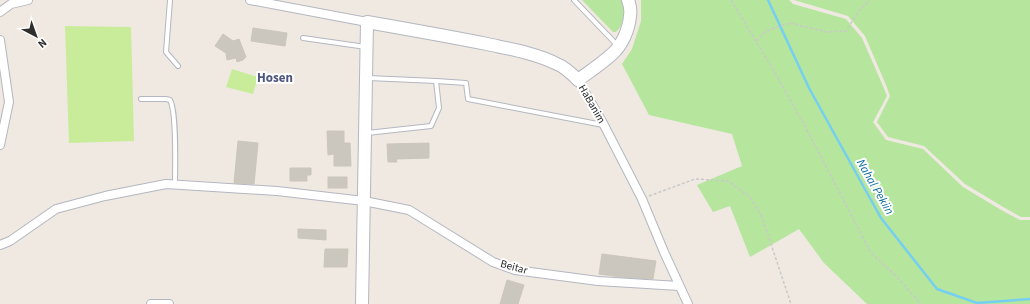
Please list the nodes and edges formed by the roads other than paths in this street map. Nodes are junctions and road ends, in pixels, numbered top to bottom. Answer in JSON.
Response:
{"nodes":[{"id":1,"x":28,"y":0,"type":"edge"},
{"id":2,"x":170,"y":0,"type":"edge"},
{"id":3,"x":250,"y":0,"type":"edge"},
{"id":4,"x":574,"y":0,"type":"edge"},
{"id":5,"x":628,"y":0,"type":"edge"},
{"id":6,"x":0,"y":12,"type":"edge"},
{"id":7,"x":367,"y":22,"type":"junction"},
{"id":8,"x":303,"y":38,"type":"dead end"},
{"id":9,"x":0,"y":40,"type":"edge"},
{"id":10,"x":618,"y":47,"type":"junction"},
{"id":11,"x":366,"y":48,"type":"junction"},
{"id":12,"x":178,"y":66,"type":"dead end"},
{"id":13,"x":366,"y":78,"type":"junction"},
{"id":14,"x":436,"y":80,"type":"junction"},
{"id":15,"x":578,"y":80,"type":"junction"},
{"id":16,"x":141,"y":99,"type":"dead end"},
{"id":17,"x":604,"y":125,"type":"junction"},
{"id":18,"x":365,"y":133,"type":"junction"},
{"id":19,"x":0,"y":145,"type":"edge"},
{"id":20,"x":175,"y":185,"type":"junction"},
{"id":21,"x":364,"y":201,"type":"junction"},
{"id":22,"x":0,"y":246,"type":"edge"},
{"id":23,"x":679,"y":286,"type":"junction"},
{"id":24,"x":151,"y":304,"type":"edge"},
{"id":25,"x":169,"y":304,"type":"edge"},
{"id":26,"x":362,"y":304,"type":"edge"},
{"id":27,"x":688,"y":304,"type":"edge"}],
"edges":[{"from":1,"to":6,"type":"street"},
{"from":2,"to":12,"type":"lane"},
{"from":3,"to":7,"type":"street"},
{"from":4,"to":10,"type":"lane"},
{"from":5,"to":10,"type":"street"},
{"from":7,"to":11,"type":"street"},
{"from":7,"to":15,"type":"street","name":"HaBanim"},
{"from":8,"to":11,"type":"lane"},
{"from":9,"to":19,"type":"street"},
{"from":10,"to":15,"type":"street"},
{"from":11,"to":13,"type":"street"},
{"from":13,"to":14,"type":"lane"},
{"from":13,"to":18,"type":"street"},
{"from":14,"to":17,"type":"lane"},
{"from":14,"to":18,"type":"lane"},
{"from":15,"to":17,"type":"street","name":"HaBanim"},
{"from":16,"to":20,"type":"lane"},
{"from":17,"to":23,"type":"street","name":"HaBanim"},
{"from":18,"to":21,"type":"street"},
{"from":20,"to":21,"type":"street","name":"Beitar"},
{"from":20,"to":22,"type":"street","name":"Beitar"},
{"from":21,"to":23,"type":"street","name":"Beitar"},
{"from":21,"to":26,"type":"street"},
{"from":23,"to":27,"type":"street","name":"HaBanim"},
{"from":24,"to":25,"type":"street"}]}
